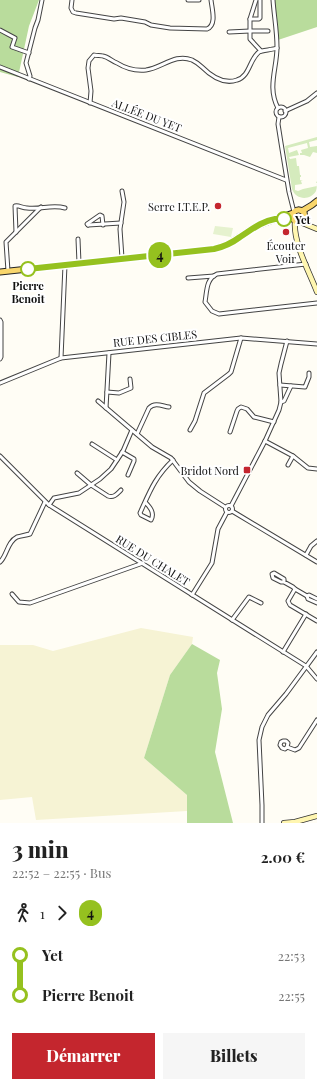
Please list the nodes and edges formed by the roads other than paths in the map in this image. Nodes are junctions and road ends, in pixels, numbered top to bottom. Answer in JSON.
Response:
{"nodes":[{"id":1,"x":42,"y":0,"type":"edge"},
{"id":2,"x":72,"y":0,"type":"edge"},
{"id":3,"x":189,"y":0,"type":"edge"},
{"id":4,"x":199,"y":0,"type":"edge"},
{"id":5,"x":211,"y":0,"type":"edge"},
{"id":6,"x":256,"y":0,"type":"edge"},
{"id":7,"x":260,"y":0,"type":"edge"},
{"id":8,"x":273,"y":0,"type":"edge"},
{"id":9,"x":250,"y":19,"type":"junction"},
{"id":10,"x":0,"y":30,"type":"edge"},
{"id":11,"x":250,"y":31,"type":"junction"},
{"id":12,"x":268,"y":31,"type":"dead end"},
{"id":13,"x":229,"y":32,"type":"dead end"},
{"id":14,"x":277,"y":48,"type":"junction"},
{"id":15,"x":261,"y":51,"type":"junction"},
{"id":16,"x":268,"y":51,"type":"junction"},
{"id":17,"x":29,"y":53,"type":"junction"},
{"id":18,"x":277,"y":55,"type":"junction"},
{"id":19,"x":0,"y":67,"type":"edge"},
{"id":20,"x":29,"y":78,"type":"junction"},
{"id":21,"x":317,"y":93,"type":"edge"},
{"id":22,"x":90,"y":103,"type":"junction"},
{"id":23,"x":278,"y":108,"type":"junction"},
{"id":24,"x":285,"y":112,"type":"junction"},
{"id":25,"x":279,"y":117,"type":"junction"},
{"id":26,"x":286,"y":180,"type":"junction"},
{"id":27,"x":122,"y":191,"type":"dead end"},
{"id":28,"x":317,"y":201,"type":"edge"},
{"id":29,"x":41,"y":208,"type":"junction"},
{"id":30,"x":65,"y":208,"type":"dead end"},
{"id":31,"x":298,"y":216,"type":"junction"},
{"id":32,"x":121,"y":223,"type":"junction"},
{"id":33,"x":103,"y":225,"type":"junction"},
{"id":34,"x":315,"y":229,"type":"edge"},
{"id":35,"x":16,"y":232,"type":"junction"},
{"id":36,"x":78,"y":239,"type":"dead end"},
{"id":37,"x":122,"y":258,"type":"junction"},
{"id":38,"x":79,"y":263,"type":"junction"},
{"id":39,"x":306,"y":264,"type":"junction"},
{"id":40,"x":65,"y":265,"type":"junction"},
{"id":41,"x":8,"y":271,"type":"junction"},
{"id":42,"x":0,"y":272,"type":"edge"},
{"id":43,"x":214,"y":276,"type":"junction"},
{"id":44,"x":188,"y":278,"type":"dead end"},
{"id":45,"x":317,"y":292,"type":"edge"},
{"id":46,"x":317,"y":303,"type":"edge"},
{"id":47,"x":0,"y":320,"type":"edge"},
{"id":48,"x":241,"y":338,"type":"junction"},
{"id":49,"x":287,"y":341,"type":"junction"},
{"id":50,"x":317,"y":344,"type":"edge"},
{"id":51,"x":109,"y":352,"type":"junction"},
{"id":52,"x":61,"y":358,"type":"junction"},
{"id":53,"x":0,"y":359,"type":"edge"},
{"id":54,"x":309,"y":373,"type":"dead end"},
{"id":55,"x":130,"y":379,"type":"dead end"},
{"id":56,"x":0,"y":383,"type":"edge"},
{"id":57,"x":280,"y":385,"type":"junction"},
{"id":58,"x":291,"y":386,"type":"junction"},
{"id":59,"x":107,"y":392,"type":"junction"},
{"id":60,"x":98,"y":402,"type":"dead end"},
{"id":61,"x":281,"y":402,"type":"junction"},
{"id":62,"x":169,"y":407,"type":"dead end"},
{"id":63,"x":106,"y":408,"type":"junction"},
{"id":64,"x":274,"y":422,"type":"junction"},
{"id":65,"x":132,"y":430,"type":"junction"},
{"id":66,"x":190,"y":430,"type":"dead end"},
{"id":67,"x":230,"y":432,"type":"dead end"},
{"id":68,"x":137,"y":434,"type":"junction"},
{"id":69,"x":265,"y":441,"type":"junction"},
{"id":70,"x":92,"y":444,"type":"dead end"},
{"id":71,"x":122,"y":452,"type":"junction"},
{"id":72,"x":0,"y":456,"type":"edge"},
{"id":73,"x":293,"y":456,"type":"junction"},
{"id":74,"x":117,"y":460,"type":"junction"},
{"id":75,"x":173,"y":460,"type":"junction"},
{"id":76,"x":288,"y":465,"type":"dead end"},
{"id":77,"x":317,"y":469,"type":"edge"},
{"id":78,"x":77,"y":473,"type":"dead end"},
{"id":79,"x":128,"y":475,"type":"dead end"},
{"id":80,"x":91,"y":485,"type":"junction"},
{"id":81,"x":120,"y":490,"type":"dead end"},
{"id":82,"x":45,"y":502,"type":"junction"},
{"id":83,"x":145,"y":502,"type":"junction"},
{"id":84,"x":48,"y":504,"type":"junction"},
{"id":85,"x":231,"y":506,"type":"junction"},
{"id":86,"x":225,"y":507,"type":"junction"},
{"id":87,"x":232,"y":511,"type":"junction"},
{"id":88,"x":227,"y":512,"type":"junction"},
{"id":89,"x":317,"y":541,"type":"edge"},
{"id":90,"x":306,"y":555,"type":"junction"},
{"id":91,"x":0,"y":562,"type":"edge"},
{"id":92,"x":317,"y":562,"type":"edge"},
{"id":93,"x":143,"y":563,"type":"junction"},
{"id":94,"x":284,"y":582,"type":"dead end"},
{"id":95,"x":294,"y":589,"type":"junction"},
{"id":96,"x":12,"y":594,"type":"dead end"},
{"id":97,"x":192,"y":595,"type":"junction"},
{"id":98,"x":307,"y":596,"type":"junction"},
{"id":99,"x":317,"y":599,"type":"edge"},
{"id":100,"x":261,"y":603,"type":"dead end"},
{"id":101,"x":317,"y":603,"type":"edge"},
{"id":102,"x":306,"y":614,"type":"junction"},
{"id":103,"x":232,"y":620,"type":"junction"},
{"id":104,"x":317,"y":621,"type":"edge"},
{"id":105,"x":283,"y":652,"type":"junction"},
{"id":106,"x":317,"y":652,"type":"edge"},
{"id":107,"x":306,"y":666,"type":"junction"},
{"id":108,"x":317,"y":679,"type":"edge"},
{"id":109,"x":316,"y":723,"type":"edge"},
{"id":110,"x":287,"y":747,"type":"dead end"},
{"id":111,"x":317,"y":816,"type":"edge"},
{"id":112,"x":262,"y":823,"type":"edge"},
{"id":113,"x":284,"y":823,"type":"edge"}],
"edges":[{"from":1,"to":17,"type":"street"},
{"from":2,"to":5,"type":"street"},
{"from":3,"to":4,"type":"street"},
{"from":6,"to":9,"type":"street"},
{"from":7,"to":9,"type":"street"},
{"from":8,"to":14,"type":"street"},
{"from":9,"to":11,"type":"street"},
{"from":10,"to":17,"type":"street"},
{"from":11,"to":12,"type":"street"},
{"from":11,"to":13,"type":"street"},
{"from":11,"to":15,"type":"street"},
{"from":14,"to":16,"type":"street"},
{"from":14,"to":18,"type":"street"},
{"from":15,"to":16,"type":"street"},
{"from":15,"to":22,"type":"street"},
{"from":16,"to":18,"type":"street"},
{"from":17,"to":20,"type":"street"},
{"from":18,"to":23,"type":"street"},
{"from":19,"to":20,"type":"street","name":"ALLÉE DU YET"},
{"from":20,"to":22,"type":"street","name":"ALLÉE DU YET"},
{"from":21,"to":24,"type":"street"},
{"from":22,"to":26,"type":"street","name":"ALLÉE DU YET"},
{"from":23,"to":24,"type":"street"},
{"from":23,"to":25,"type":"street"},
{"from":24,"to":25,"type":"street"},
{"from":25,"to":26,"type":"street"},
{"from":26,"to":31,"type":"street"},
{"from":27,"to":32,"type":"street"},
{"from":28,"to":31,"type":"main road"},
{"from":29,"to":30,"type":"street"},
{"from":29,"to":35,"type":"street"},
{"from":29,"to":35,"type":"street"},
{"from":31,"to":34,"type":"street"},
{"from":31,"to":37,"type":"main road"},
{"from":31,"to":39,"type":"street"},
{"from":32,"to":33,"type":"street"},
{"from":32,"to":37,"type":"street"},
{"from":33,"to":33,"type":"street"},
{"from":35,"to":41,"type":"street"},
{"from":36,"to":38,"type":"street"},
{"from":37,"to":38,"type":"main road"},
{"from":38,"to":40,"type":"main road"},
{"from":39,"to":43,"type":"street"},
{"from":39,"to":45,"type":"street"},
{"from":40,"to":41,"type":"main road"},
{"from":40,"to":52,"type":"street"},
{"from":41,"to":42,"type":"main road"},
{"from":43,"to":44,"type":"street"},
{"from":43,"to":46,"type":"street"},
{"from":47,"to":53,"type":"street"},
{"from":48,"to":49,"type":"street","name":"RUE DES CIBLES"},
{"from":48,"to":51,"type":"street","name":"RUE DES CIBLES"},
{"from":48,"to":66,"type":"street"},
{"from":49,"to":50,"type":"street","name":"RUE DES CIBLES"},
{"from":49,"to":57,"type":"street"},
{"from":51,"to":52,"type":"street","name":"RUE DES CIBLES"},
{"from":51,"to":59,"type":"street"},
{"from":52,"to":56,"type":"street","name":"RUE DES CIBLES"},
{"from":54,"to":58,"type":"street"},
{"from":55,"to":59,"type":"street"},
{"from":57,"to":58,"type":"street"},
{"from":57,"to":61,"type":"street"},
{"from":58,"to":61,"type":"street"},
{"from":59,"to":63,"type":"street"},
{"from":60,"to":63,"type":"street"},
{"from":61,"to":64,"type":"street"},
{"from":62,"to":68,"type":"street"},
{"from":63,"to":65,"type":"street"},
{"from":64,"to":67,"type":"street"},
{"from":64,"to":69,"type":"street"},
{"from":65,"to":68,"type":"street"},
{"from":65,"to":71,"type":"street"},
{"from":68,"to":75,"type":"street"},
{"from":69,"to":73,"type":"street"},
{"from":69,"to":85,"type":"street"},
{"from":70,"to":74,"type":"street"},
{"from":71,"to":74,"type":"street"},
{"from":71,"to":79,"type":"street"},
{"from":72,"to":82,"type":"street","name":"RUE DU CHALET"},
{"from":73,"to":76,"type":"street"},
{"from":73,"to":77,"type":"street"},
{"from":74,"to":80,"type":"street"},
{"from":75,"to":83,"type":"street"},
{"from":75,"to":86,"type":"street"},
{"from":78,"to":80,"type":"street"},
{"from":80,"to":81,"type":"street"},
{"from":80,"to":84,"type":"street"},
{"from":82,"to":84,"type":"street","name":"RUE DU CHALET"},
{"from":82,"to":91,"type":"street"},
{"from":83,"to":83,"type":"street"},
{"from":84,"to":93,"type":"street","name":"RUE DU CHALET"},
{"from":85,"to":86,"type":"street"},
{"from":85,"to":87,"type":"street"},
{"from":86,"to":88,"type":"street"},
{"from":87,"to":88,"type":"street"},
{"from":87,"to":90,"type":"street"},
{"from":88,"to":97,"type":"street"},
{"from":89,"to":90,"type":"street"},
{"from":90,"to":92,"type":"street"},
{"from":93,"to":96,"type":"street"},
{"from":93,"to":97,"type":"street","name":"RUE DU CHALET"},
{"from":94,"to":95,"type":"street"},
{"from":95,"to":98,"type":"street"},
{"from":95,"to":102,"type":"street"},
{"from":97,"to":103,"type":"street","name":"RUE DU CHALET"},
{"from":98,"to":99,"type":"street"},
{"from":98,"to":101,"type":"street"},
{"from":100,"to":103,"type":"street"},
{"from":102,"to":104,"type":"street"},
{"from":102,"to":105,"type":"street"},
{"from":103,"to":105,"type":"street","name":"RUE DU CHALET"},
{"from":105,"to":107,"type":"street","name":"RUE DU CHALET"},
{"from":106,"to":107,"type":"street"},
{"from":107,"to":108,"type":"street","name":"RUE DU CHALET"},
{"from":107,"to":112,"type":"street"},
{"from":109,"to":110,"type":"street"},
{"from":111,"to":113,"type":"street"}]}
